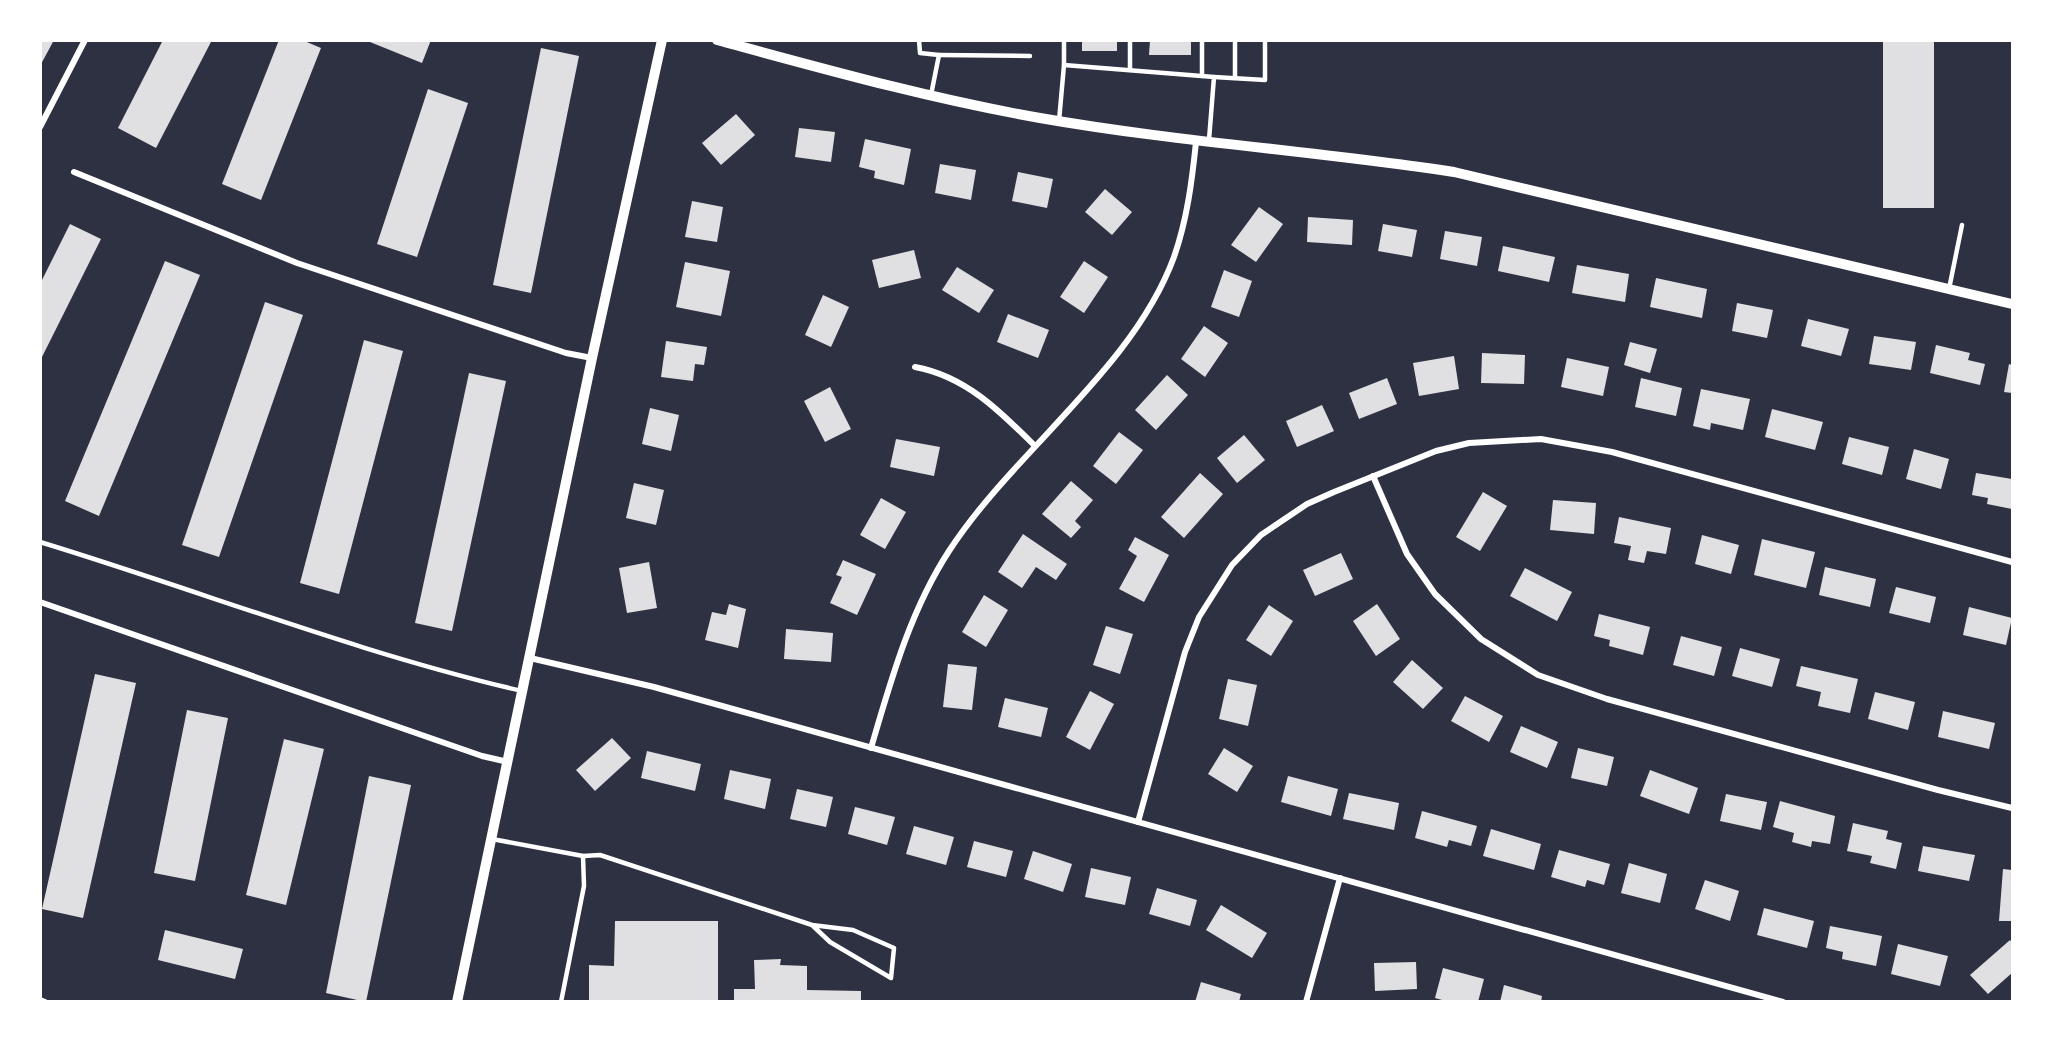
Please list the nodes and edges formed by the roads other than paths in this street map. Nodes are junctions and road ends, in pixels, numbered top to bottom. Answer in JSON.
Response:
{"nodes":[{"id":1,"x":85,"y":40,"type":"edge"},
{"id":2,"x":662,"y":40,"type":"edge"},
{"id":3,"x":717,"y":40,"type":"edge"},
{"id":4,"x":920,"y":40,"type":"edge"},
{"id":5,"x":1064,"y":40,"type":"edge"},
{"id":6,"x":1130,"y":40,"type":"edge"},
{"id":7,"x":1202,"y":40,"type":"edge"},
{"id":8,"x":1235,"y":40,"type":"edge"},
{"id":9,"x":1265,"y":40,"type":"edge"},
{"id":10,"x":939,"y":55,"type":"junction"},
{"id":11,"x":1030,"y":56,"type":"dead end"},
{"id":12,"x":1064,"y":64,"type":"junction"},
{"id":13,"x":1130,"y":70,"type":"junction"},
{"id":14,"x":1202,"y":76,"type":"junction"},
{"id":15,"x":1214,"y":77,"type":"junction"},
{"id":16,"x":1235,"y":78,"type":"junction"},
{"id":17,"x":931,"y":95,"type":"junction"},
{"id":18,"x":1059,"y":121,"type":"junction"},
{"id":19,"x":40,"y":127,"type":"edge"},
{"id":20,"x":1197,"y":142,"type":"junction"},
{"id":21,"x":1209,"y":143,"type":"junction"},
{"id":22,"x":74,"y":172,"type":"dead end"},
{"id":23,"x":1962,"y":225,"type":"dead end"},
{"id":24,"x":1949,"y":289,"type":"junction"},
{"id":25,"x":2013,"y":304,"type":"edge"},
{"id":26,"x":592,"y":358,"type":"junction"},
{"id":27,"x":915,"y":367,"type":"dead end"},
{"id":28,"x":1035,"y":446,"type":"junction"},
{"id":29,"x":1373,"y":476,"type":"junction"},
{"id":30,"x":40,"y":542,"type":"edge"},
{"id":31,"x":2013,"y":562,"type":"edge"},
{"id":32,"x":40,"y":602,"type":"edge"},
{"id":33,"x":530,"y":658,"type":"junction"},
{"id":34,"x":522,"y":691,"type":"junction"},
{"id":35,"x":871,"y":748,"type":"junction"},
{"id":36,"x":508,"y":762,"type":"junction"},
{"id":37,"x":2013,"y":808,"type":"edge"},
{"id":38,"x":1138,"y":822,"type":"junction"},
{"id":39,"x":492,"y":839,"type":"junction"},
{"id":40,"x":583,"y":856,"type":"junction"},
{"id":41,"x":1340,"y":878,"type":"junction"},
{"id":42,"x":812,"y":925,"type":"junction"},
{"id":43,"x":40,"y":1000,"type":"edge"},
{"id":44,"x":45,"y":1002,"type":"edge"},
{"id":45,"x":457,"y":1002,"type":"edge"},
{"id":46,"x":561,"y":1002,"type":"edge"},
{"id":47,"x":1306,"y":1002,"type":"edge"},
{"id":48,"x":1784,"y":1002,"type":"edge"}],
"edges":[{"from":1,"to":19,"type":"street"},
{"from":2,"to":26,"type":"street"},
{"from":3,"to":17,"type":"street"},
{"from":4,"to":10,"type":"lane"},
{"from":5,"to":12,"type":"lane"},
{"from":6,"to":13,"type":"lane"},
{"from":7,"to":14,"type":"lane"},
{"from":8,"to":16,"type":"lane"},
{"from":9,"to":16,"type":"lane"},
{"from":10,"to":11,"type":"lane"},
{"from":10,"to":17,"type":"lane"},
{"from":12,"to":13,"type":"lane"},
{"from":12,"to":18,"type":"lane"},
{"from":13,"to":14,"type":"lane"},
{"from":14,"to":15,"type":"lane"},
{"from":15,"to":16,"type":"lane"},
{"from":15,"to":21,"type":"lane"},
{"from":17,"to":18,"type":"street"},
{"from":18,"to":20,"type":"street"},
{"from":20,"to":21,"type":"street"},
{"from":20,"to":28,"type":"street"},
{"from":21,"to":24,"type":"street"},
{"from":22,"to":26,"type":"street"},
{"from":23,"to":24,"type":"lane"},
{"from":24,"to":25,"type":"street"},
{"from":26,"to":33,"type":"street"},
{"from":27,"to":28,"type":"street"},
{"from":28,"to":35,"type":"street"},
{"from":29,"to":31,"type":"street"},
{"from":29,"to":37,"type":"street"},
{"from":29,"to":38,"type":"street"},
{"from":30,"to":34,"type":"lane"},
{"from":32,"to":36,"type":"street"},
{"from":33,"to":34,"type":"street"},
{"from":33,"to":35,"type":"street"},
{"from":34,"to":36,"type":"street"},
{"from":35,"to":38,"type":"street"},
{"from":36,"to":39,"type":"street"},
{"from":38,"to":41,"type":"street"},
{"from":39,"to":40,"type":"lane"},
{"from":39,"to":45,"type":"street"},
{"from":40,"to":42,"type":"lane"},
{"from":40,"to":46,"type":"lane"},
{"from":41,"to":47,"type":"street"},
{"from":41,"to":48,"type":"street"},
{"from":42,"to":42,"type":"lane"},
{"from":43,"to":44,"type":"street"}]}
